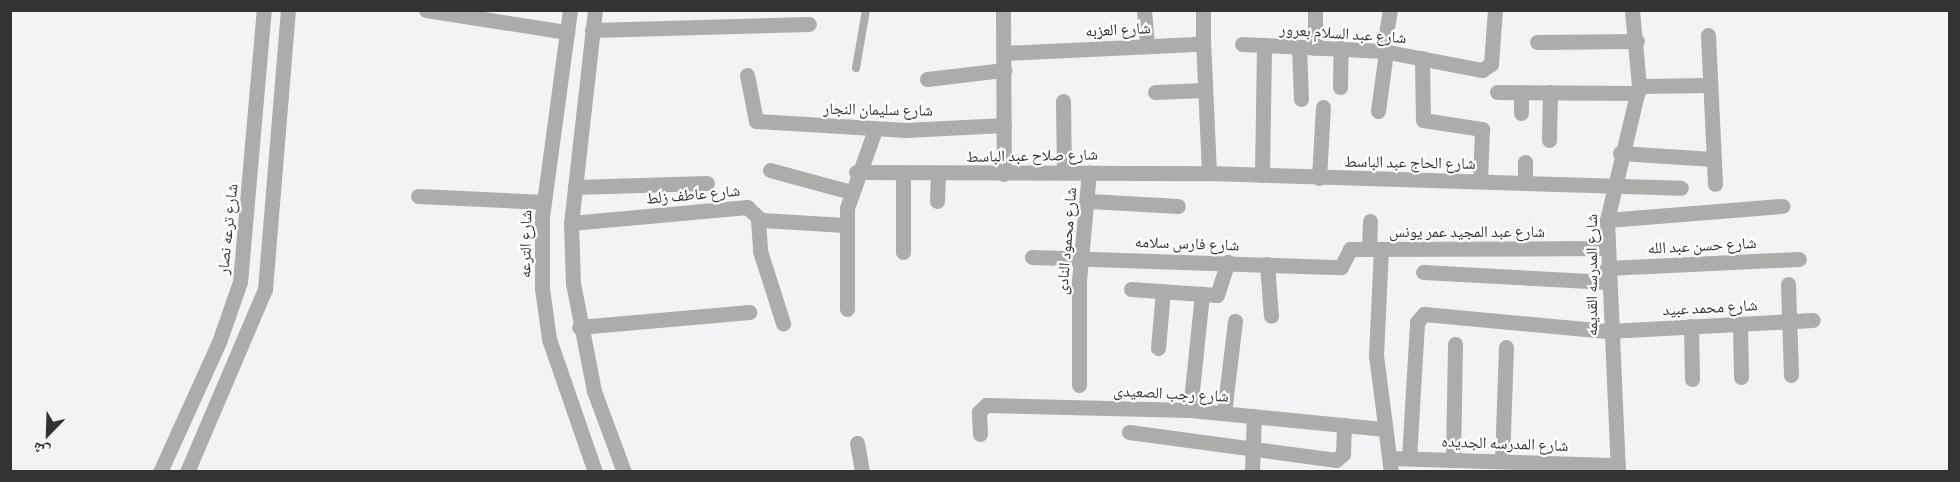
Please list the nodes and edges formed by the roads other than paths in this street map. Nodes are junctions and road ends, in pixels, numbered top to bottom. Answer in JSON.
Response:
{"nodes":[{"id":1,"x":264,"y":10,"type":"edge"},
{"id":2,"x":288,"y":10,"type":"edge"},
{"id":3,"x":426,"y":10,"type":"edge"},
{"id":4,"x":570,"y":10,"type":"edge"},
{"id":5,"x":595,"y":10,"type":"edge"},
{"id":6,"x":866,"y":10,"type":"edge"},
{"id":7,"x":1003,"y":10,"type":"edge"},
{"id":8,"x":1144,"y":10,"type":"edge"},
{"id":9,"x":1203,"y":10,"type":"edge"},
{"id":10,"x":1315,"y":10,"type":"edge"},
{"id":11,"x":1390,"y":10,"type":"edge"},
{"id":12,"x":1632,"y":10,"type":"edge"},
{"id":13,"x":1490,"y":11,"type":"edge"},
{"id":14,"x":809,"y":24,"type":"dead end"},
{"id":15,"x":592,"y":30,"type":"junction"},
{"id":16,"x":567,"y":32,"type":"junction"},
{"id":17,"x":1708,"y":35,"type":"dead end"},
{"id":18,"x":1203,"y":40,"type":"junction"},
{"id":19,"x":1637,"y":41,"type":"junction"},
{"id":20,"x":1537,"y":42,"type":"dead end"},
{"id":21,"x":1242,"y":44,"type":"dead end"},
{"id":22,"x":1264,"y":45,"type":"junction"},
{"id":23,"x":1147,"y":46,"type":"junction"},
{"id":24,"x":1307,"y":47,"type":"junction"},
{"id":25,"x":1341,"y":48,"type":"junction"},
{"id":26,"x":1385,"y":51,"type":"junction"},
{"id":27,"x":1004,"y":52,"type":"junction"},
{"id":28,"x":1422,"y":58,"type":"junction"},
{"id":29,"x":856,"y":68,"type":"dead end"},
{"id":30,"x":1004,"y":70,"type":"junction"},
{"id":31,"x":747,"y":75,"type":"dead end"},
{"id":32,"x":927,"y":79,"type":"dead end"},
{"id":33,"x":1710,"y":85,"type":"junction"},
{"id":34,"x":1340,"y":87,"type":"dead end"},
{"id":35,"x":1205,"y":90,"type":"junction"},
{"id":36,"x":1638,"y":90,"type":"junction"},
{"id":37,"x":1155,"y":92,"type":"dead end"},
{"id":38,"x":1497,"y":92,"type":"dead end"},
{"id":39,"x":1521,"y":92,"type":"junction"},
{"id":40,"x":1550,"y":92,"type":"junction"},
{"id":41,"x":1301,"y":99,"type":"dead end"},
{"id":42,"x":1063,"y":101,"type":"dead end"},
{"id":43,"x":1323,"y":107,"type":"dead end"},
{"id":44,"x":1378,"y":111,"type":"dead end"},
{"id":45,"x":1521,"y":113,"type":"dead end"},
{"id":46,"x":1004,"y":125,"type":"junction"},
{"id":47,"x":875,"y":130,"type":"junction"},
{"id":48,"x":1549,"y":140,"type":"dead end"},
{"id":49,"x":1620,"y":153,"type":"junction"},
{"id":50,"x":1713,"y":159,"type":"junction"},
{"id":51,"x":1525,"y":162,"type":"dead end"},
{"id":52,"x":770,"y":170,"type":"dead end"},
{"id":53,"x":856,"y":172,"type":"junction"},
{"id":54,"x":903,"y":172,"type":"junction"},
{"id":55,"x":1064,"y":172,"type":"junction"},
{"id":56,"x":1089,"y":172,"type":"junction"},
{"id":57,"x":938,"y":173,"type":"junction"},
{"id":58,"x":1209,"y":173,"type":"junction"},
{"id":59,"x":1004,"y":174,"type":"junction"},
{"id":60,"x":1262,"y":175,"type":"junction"},
{"id":61,"x":1319,"y":178,"type":"junction"},
{"id":62,"x":1525,"y":180,"type":"junction"},
{"id":63,"x":1480,"y":181,"type":"junction"},
{"id":64,"x":707,"y":183,"type":"dead end"},
{"id":65,"x":1715,"y":184,"type":"dead end"},
{"id":66,"x":1611,"y":185,"type":"junction"},
{"id":67,"x":575,"y":187,"type":"junction"},
{"id":68,"x":1682,"y":188,"type":"dead end"},
{"id":69,"x":851,"y":192,"type":"junction"},
{"id":70,"x":418,"y":196,"type":"dead end"},
{"id":71,"x":937,"y":201,"type":"dead end"},
{"id":72,"x":1089,"y":201,"type":"junction"},
{"id":73,"x":544,"y":202,"type":"junction"},
{"id":74,"x":1178,"y":206,"type":"dead end"},
{"id":75,"x":1782,"y":206,"type":"dead end"},
{"id":76,"x":758,"y":220,"type":"junction"},
{"id":77,"x":1606,"y":220,"type":"junction"},
{"id":78,"x":1370,"y":221,"type":"dead end"},
{"id":79,"x":571,"y":223,"type":"junction"},
{"id":80,"x":845,"y":225,"type":"junction"},
{"id":81,"x":1607,"y":248,"type":"junction"},
{"id":82,"x":1375,"y":249,"type":"junction"},
{"id":83,"x":903,"y":252,"type":"dead end"},
{"id":84,"x":1032,"y":257,"type":"dead end"},
{"id":85,"x":1083,"y":257,"type":"junction"},
{"id":86,"x":1799,"y":259,"type":"dead end"},
{"id":87,"x":1228,"y":262,"type":"junction"},
{"id":88,"x":1267,"y":264,"type":"junction"},
{"id":89,"x":1341,"y":267,"type":"joint"},
{"id":90,"x":1423,"y":272,"type":"dead end"},
{"id":91,"x":1607,"y":275,"type":"junction"},
{"id":92,"x":1788,"y":284,"type":"dead end"},
{"id":93,"x":1131,"y":289,"type":"dead end"},
{"id":94,"x":1163,"y":291,"type":"junction"},
{"id":95,"x":1202,"y":294,"type":"junction"},
{"id":96,"x":847,"y":309,"type":"dead end"},
{"id":97,"x":749,"y":312,"type":"dead end"},
{"id":98,"x":1271,"y":316,"type":"dead end"},
{"id":99,"x":1813,"y":320,"type":"dead end"},
{"id":100,"x":1235,"y":321,"type":"dead end"},
{"id":101,"x":1789,"y":321,"type":"junction"},
{"id":102,"x":783,"y":323,"type":"dead end"},
{"id":103,"x":1740,"y":324,"type":"junction"},
{"id":104,"x":1691,"y":326,"type":"junction"},
{"id":105,"x":579,"y":327,"type":"junction"},
{"id":106,"x":1609,"y":331,"type":"junction"},
{"id":107,"x":1455,"y":344,"type":"dead end"},
{"id":108,"x":1506,"y":347,"type":"dead end"},
{"id":109,"x":1158,"y":348,"type":"dead end"},
{"id":110,"x":1791,"y":375,"type":"dead end"},
{"id":111,"x":1741,"y":377,"type":"dead end"},
{"id":112,"x":1692,"y":379,"type":"dead end"},
{"id":113,"x":1079,"y":385,"type":"dead end"},
{"id":114,"x":1190,"y":410,"type":"junction"},
{"id":115,"x":1224,"y":413,"type":"junction"},
{"id":116,"x":1254,"y":416,"type":"junction"},
{"id":117,"x":1344,"y":425,"type":"junction"},
{"id":118,"x":1385,"y":429,"type":"junction"},
{"id":119,"x":1129,"y":432,"type":"dead end"},
{"id":120,"x":980,"y":434,"type":"dead end"},
{"id":121,"x":857,"y":443,"type":"dead end"},
{"id":122,"x":1252,"y":447,"type":"junction"},
{"id":123,"x":1409,"y":458,"type":"junction"},
{"id":124,"x":1453,"y":460,"type":"junction"},
{"id":125,"x":1502,"y":461,"type":"junction"},
{"id":126,"x":1390,"y":464,"type":"edge"},
{"id":127,"x":1482,"y":466,"type":"edge"},
{"id":128,"x":1549,"y":467,"type":"edge"},
{"id":129,"x":1618,"y":468,"type":"edge"},
{"id":130,"x":160,"y":471,"type":"edge"},
{"id":131,"x":187,"y":471,"type":"edge"},
{"id":132,"x":595,"y":471,"type":"edge"},
{"id":133,"x":624,"y":471,"type":"edge"},
{"id":134,"x":862,"y":471,"type":"edge"},
{"id":135,"x":1252,"y":471,"type":"edge"}],
"edges":[{"from":1,"to":130,"type":"street","name":"شارع ترعه نصار"},
{"from":2,"to":131,"type":"street"},
{"from":3,"to":16,"type":"street"},
{"from":4,"to":16,"type":"street","name":"شارع الترعه"},
{"from":5,"to":15,"type":"street"},
{"from":6,"to":29,"type":"lane"},
{"from":7,"to":27,"type":"street"},
{"from":8,"to":23,"type":"street"},
{"from":9,"to":18,"type":"street"},
{"from":10,"to":24,"type":"street"},
{"from":11,"to":26,"type":"street"},
{"from":12,"to":19,"type":"street","name":"شارع المدرسه القديمه"},
{"from":13,"to":28,"type":"street","name":"شارع عبد السلام بعرور"},
{"from":14,"to":15,"type":"street"},
{"from":15,"to":67,"type":"street"},
{"from":16,"to":73,"type":"street","name":"شارع الترعه"},
{"from":17,"to":33,"type":"street"},
{"from":18,"to":23,"type":"street","name":"شارع العزبه"},
{"from":18,"to":35,"type":"street"},
{"from":19,"to":20,"type":"street"},
{"from":19,"to":36,"type":"street","name":"شارع المدرسه القديمه"},
{"from":21,"to":22,"type":"street","name":"شارع عبد السلام بعرور"},
{"from":22,"to":24,"type":"street","name":"شارع عبد السلام بعرور"},
{"from":22,"to":60,"type":"street"},
{"from":23,"to":27,"type":"street","name":"شارع العزبه"},
{"from":24,"to":25,"type":"street","name":"شارع عبد السلام بعرور"},
{"from":24,"to":41,"type":"street"},
{"from":25,"to":26,"type":"street","name":"شارع عبد السلام بعرور"},
{"from":25,"to":34,"type":"street"},
{"from":26,"to":28,"type":"street","name":"شارع عبد السلام بعرور"},
{"from":26,"to":44,"type":"street"},
{"from":27,"to":30,"type":"street"},
{"from":28,"to":63,"type":"street"},
{"from":30,"to":32,"type":"street"},
{"from":30,"to":46,"type":"street"},
{"from":31,"to":47,"type":"street","name":"شارع سليمان النجار"},
{"from":33,"to":36,"type":"street"},
{"from":33,"to":50,"type":"street"},
{"from":35,"to":37,"type":"street"},
{"from":35,"to":58,"type":"street"},
{"from":36,"to":40,"type":"street"},
{"from":36,"to":49,"type":"street","name":"شارع المدرسه القديمه"},
{"from":38,"to":39,"type":"street"},
{"from":39,"to":40,"type":"street"},
{"from":39,"to":45,"type":"street"},
{"from":40,"to":48,"type":"street"},
{"from":42,"to":55,"type":"street"},
{"from":43,"to":61,"type":"street"},
{"from":46,"to":47,"type":"street","name":"شارع سليمان النجار"},
{"from":46,"to":59,"type":"street"},
{"from":47,"to":53,"type":"street"},
{"from":49,"to":50,"type":"street"},
{"from":49,"to":66,"type":"street","name":"شارع المدرسه القديمه"},
{"from":50,"to":65,"type":"street"},
{"from":51,"to":62,"type":"street"},
{"from":52,"to":69,"type":"street"},
{"from":53,"to":54,"type":"street","name":"شارع صلاح عبد الباسط"},
{"from":53,"to":69,"type":"street"},
{"from":54,"to":57,"type":"street","name":"شارع صلاح عبد الباسط"},
{"from":54,"to":83,"type":"street"},
{"from":55,"to":56,"type":"street","name":"شارع صلاح عبد الباسط"},
{"from":55,"to":59,"type":"street","name":"شارع صلاح عبد الباسط"},
{"from":56,"to":58,"type":"street","name":"شارع صلاح عبد الباسط"},
{"from":56,"to":72,"type":"street","name":"شارع محمود النادى"},
{"from":57,"to":59,"type":"street","name":"شارع صلاح عبد الباسط"},
{"from":57,"to":71,"type":"street"},
{"from":58,"to":60,"type":"street","name":"شارع الحاج عبد الباسط"},
{"from":60,"to":61,"type":"street","name":"شارع الحاج عبد الباسط"},
{"from":61,"to":63,"type":"street","name":"شارع الحاج عبد الباسط"},
{"from":62,"to":63,"type":"street","name":"شارع الحاج عبد الباسط"},
{"from":62,"to":66,"type":"street","name":"شارع الحاج عبد الباسط"},
{"from":64,"to":67,"type":"street"},
{"from":66,"to":68,"type":"street","name":"شارع الحاج عبد الباسط"},
{"from":66,"to":77,"type":"street","name":"شارع المدرسه القديمه"},
{"from":67,"to":79,"type":"street"},
{"from":69,"to":80,"type":"street"},
{"from":70,"to":73,"type":"street"},
{"from":72,"to":74,"type":"street"},
{"from":72,"to":85,"type":"street","name":"شارع محمود النادى"},
{"from":73,"to":132,"type":"street","name":"شارع الترعه"},
{"from":75,"to":77,"type":"street"},
{"from":76,"to":79,"type":"street","name":"شارع عاطف زلط"},
{"from":76,"to":80,"type":"street","name":"شارع عاطف زلط"},
{"from":76,"to":102,"type":"street"},
{"from":77,"to":81,"type":"street","name":"شارع المدرسه القديمه"},
{"from":78,"to":82,"type":"street"},
{"from":79,"to":105,"type":"street"},
{"from":80,"to":96,"type":"street"},
{"from":81,"to":82,"type":"street","name":"شارع عبد المجيد عمر يونس"},
{"from":81,"to":91,"type":"street","name":"شارع المدرسه القديمه"},
{"from":82,"to":89,"type":"street","name":"شارع عبد المجيد عمر يونس"},
{"from":82,"to":118,"type":"street"},
{"from":84,"to":85,"type":"street","name":"شارع فارس سلامه"},
{"from":85,"to":87,"type":"street","name":"شارع فارس سلامه"},
{"from":85,"to":113,"type":"street","name":"شارع محمود النادى"},
{"from":86,"to":91,"type":"street","name":"شارع حسن عبد الله"},
{"from":87,"to":88,"type":"street","name":"شارع فارس سلامه"},
{"from":87,"to":95,"type":"street"},
{"from":88,"to":89,"type":"street","name":"شارع فارس سلامه"},
{"from":88,"to":98,"type":"street"},
{"from":90,"to":91,"type":"street","name":"شارع حسن عبد الله"},
{"from":91,"to":106,"type":"street","name":"شارع المدرسه القديمه"},
{"from":92,"to":101,"type":"street"},
{"from":93,"to":94,"type":"street"},
{"from":94,"to":95,"type":"street"},
{"from":94,"to":109,"type":"street"},
{"from":95,"to":114,"type":"street"},
{"from":97,"to":105,"type":"street"},
{"from":99,"to":101,"type":"street","name":"شارع محمد عبيد"},
{"from":100,"to":115,"type":"street"},
{"from":101,"to":103,"type":"street","name":"شارع محمد عبيد"},
{"from":101,"to":110,"type":"street"},
{"from":103,"to":104,"type":"street","name":"شارع محمد عبيد"},
{"from":103,"to":111,"type":"street"},
{"from":104,"to":106,"type":"street","name":"شارع محمد عبيد"},
{"from":104,"to":112,"type":"street"},
{"from":105,"to":133,"type":"street"},
{"from":106,"to":123,"type":"street","name":"شارع محمد عبيد"},
{"from":106,"to":129,"type":"street","name":"شارع المدرسه القديمه"},
{"from":107,"to":124,"type":"street"},
{"from":108,"to":125,"type":"street"},
{"from":114,"to":115,"type":"street","name":"شارع رجب الصعيدى"},
{"from":114,"to":120,"type":"street","name":"شارع رجب الصعيدى"},
{"from":115,"to":116,"type":"street","name":"شارع رجب الصعيدى"},
{"from":116,"to":117,"type":"street","name":"شارع رجب الصعيدى"},
{"from":116,"to":122,"type":"street"},
{"from":117,"to":118,"type":"street","name":"شارع رجب الصعيدى"},
{"from":117,"to":122,"type":"street"},
{"from":118,"to":126,"type":"street"},
{"from":119,"to":122,"type":"street"},
{"from":121,"to":134,"type":"street"},
{"from":122,"to":135,"type":"street"},
{"from":123,"to":124,"type":"street","name":"شارع المدرسه الجديده"},
{"from":123,"to":126,"type":"street","name":"شارع المدرسه الجديده"},
{"from":124,"to":127,"type":"street","name":"شارع المدرسه الجديده"},
{"from":125,"to":127,"type":"street","name":"شارع المدرسه الجديده"},
{"from":125,"to":128,"type":"street","name":"شارع المدرسه الجديده"},
{"from":128,"to":129,"type":"street","name":"شارع المدرسه الجديده"}]}
